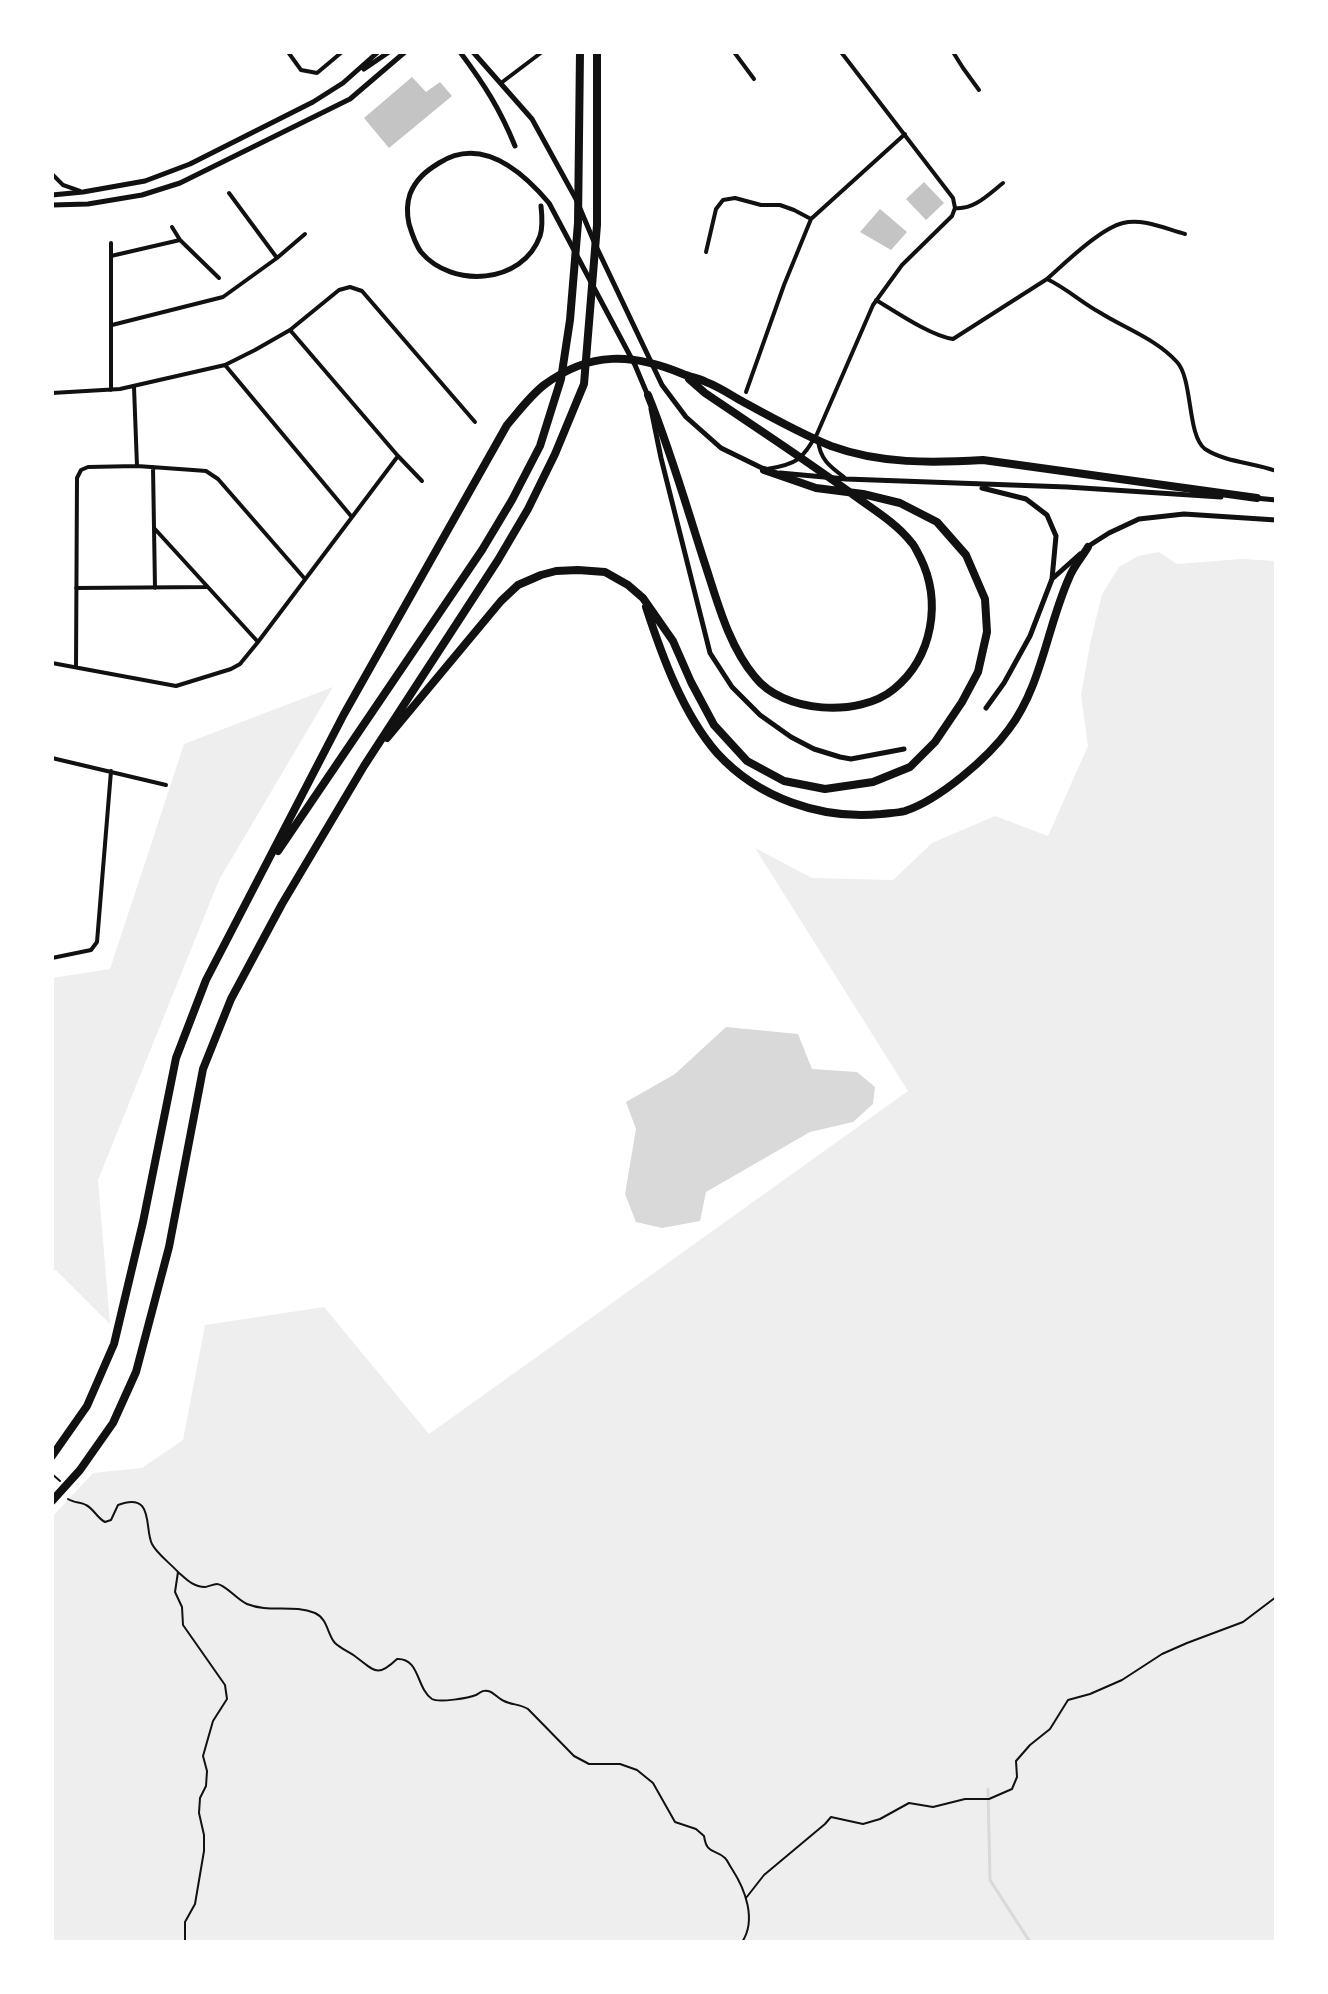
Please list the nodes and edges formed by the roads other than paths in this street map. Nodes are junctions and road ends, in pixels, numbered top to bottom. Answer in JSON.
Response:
{"nodes":[{"id":1,"x":288,"y":52,"type":"edge"},
{"id":2,"x":342,"y":52,"type":"edge"},
{"id":3,"x":378,"y":52,"type":"edge"},
{"id":4,"x":389,"y":52,"type":"edge"},
{"id":5,"x":405,"y":52,"type":"edge"},
{"id":6,"x":460,"y":52,"type":"edge"},
{"id":7,"x":473,"y":52,"type":"edge"},
{"id":8,"x":542,"y":52,"type":"edge"},
{"id":9,"x":580,"y":52,"type":"edge"},
{"id":10,"x":597,"y":52,"type":"edge"},
{"id":11,"x":734,"y":52,"type":"edge"},
{"id":12,"x":841,"y":52,"type":"edge"},
{"id":13,"x":953,"y":52,"type":"edge"},
{"id":14,"x":754,"y":79,"type":"dead end"},
{"id":15,"x":343,"y":83,"type":"junction"},
{"id":16,"x":501,"y":83,"type":"junction"},
{"id":17,"x":979,"y":90,"type":"dead end"},
{"id":18,"x":905,"y":134,"type":"junction"},
{"id":19,"x":515,"y":146,"type":"dead end"},
{"id":20,"x":52,"y":174,"type":"edge"},
{"id":21,"x":1003,"y":183,"type":"dead end"},
{"id":22,"x":83,"y":192,"type":"junction"},
{"id":23,"x":229,"y":193,"type":"dead end"},
{"id":24,"x":52,"y":195,"type":"edge"},
{"id":25,"x":52,"y":205,"type":"edge"},
{"id":26,"x":541,"y":206,"type":"dead end"},
{"id":27,"x":955,"y":208,"type":"junction"},
{"id":28,"x":811,"y":219,"type":"junction"},
{"id":29,"x":172,"y":227,"type":"dead end"},
{"id":30,"x":305,"y":234,"type":"dead end"},
{"id":31,"x":1185,"y":234,"type":"dead end"},
{"id":32,"x":180,"y":240,"type":"junction"},
{"id":33,"x":111,"y":243,"type":"dead end"},
{"id":34,"x":706,"y":252,"type":"dead end"},
{"id":35,"x":111,"y":256,"type":"junction"},
{"id":36,"x":277,"y":258,"type":"junction"},
{"id":37,"x":219,"y":278,"type":"dead end"},
{"id":38,"x":1047,"y":279,"type":"junction"},
{"id":39,"x":876,"y":300,"type":"junction"},
{"id":40,"x":112,"y":325,"type":"junction"},
{"id":41,"x":290,"y":330,"type":"junction"},
{"id":42,"x":225,"y":365,"type":"junction"},
{"id":43,"x":686,"y":375,"type":"junction"},
{"id":44,"x":134,"y":387,"type":"junction"},
{"id":45,"x":111,"y":390,"type":"junction"},
{"id":46,"x":746,"y":392,"type":"dead end"},
{"id":47,"x":52,"y":393,"type":"edge"},
{"id":48,"x":648,"y":395,"type":"junction"},
{"id":49,"x":475,"y":422,"type":"dead end"},
{"id":50,"x":817,"y":434,"type":"junction"},
{"id":51,"x":398,"y":456,"type":"junction"},
{"id":52,"x":137,"y":466,"type":"junction"},
{"id":53,"x":153,"y":467,"type":"junction"},
{"id":54,"x":764,"y":470,"type":"junction"},
{"id":55,"x":1276,"y":471,"type":"edge"},
{"id":56,"x":846,"y":479,"type":"junction"},
{"id":57,"x":422,"y":481,"type":"dead end"},
{"id":58,"x":974,"y":485,"type":"junction"},
{"id":59,"x":1257,"y":498,"type":"junction"},
{"id":60,"x":1276,"y":500,"type":"edge"},
{"id":61,"x":351,"y":516,"type":"junction"},
{"id":62,"x":1276,"y":520,"type":"edge"},
{"id":63,"x":154,"y":528,"type":"junction"},
{"id":64,"x":1088,"y":547,"type":"junction"},
{"id":65,"x":305,"y":579,"type":"junction"},
{"id":66,"x":1052,"y":579,"type":"junction"},
{"id":67,"x":207,"y":587,"type":"junction"},
{"id":68,"x":76,"y":588,"type":"junction"},
{"id":69,"x":155,"y":588,"type":"junction"},
{"id":70,"x":643,"y":598,"type":"junction"},
{"id":71,"x":258,"y":642,"type":"junction"},
{"id":72,"x":52,"y":663,"type":"edge"},
{"id":73,"x":76,"y":667,"type":"junction"},
{"id":74,"x":986,"y":708,"type":"dead end"},
{"id":75,"x":904,"y":749,"type":"dead end"},
{"id":76,"x":52,"y":758,"type":"edge"},
{"id":77,"x":364,"y":766,"type":"junction"},
{"id":78,"x":111,"y":771,"type":"junction"},
{"id":79,"x":166,"y":785,"type":"dead end"},
{"id":80,"x":255,"y":884,"type":"junction"},
{"id":81,"x":52,"y":958,"type":"edge"},
{"id":82,"x":52,"y":1456,"type":"edge"},
{"id":83,"x":52,"y":1501,"type":"edge"}],
"edges":[{"from":1,"to":2,"type":"street"},
{"from":3,"to":15,"type":"street"},
{"from":4,"to":15,"type":"street"},
{"from":5,"to":25,"type":"street"},
{"from":6,"to":19,"type":"street"},
{"from":7,"to":16,"type":"street"},
{"from":8,"to":16,"type":"street"},
{"from":9,"to":80,"type":"highway"},
{"from":10,"to":77,"type":"highway"},
{"from":11,"to":14,"type":"street"},
{"from":12,"to":18,"type":"street"},
{"from":13,"to":17,"type":"street"},
{"from":15,"to":22,"type":"street"},
{"from":16,"to":54,"type":"street"},
{"from":18,"to":27,"type":"street"},
{"from":18,"to":28,"type":"street"},
{"from":20,"to":22,"type":"street"},
{"from":21,"to":27,"type":"street"},
{"from":22,"to":24,"type":"street"},
{"from":23,"to":36,"type":"street"},
{"from":26,"to":48,"type":"street"},
{"from":27,"to":39,"type":"street"},
{"from":28,"to":34,"type":"street"},
{"from":28,"to":46,"type":"street"},
{"from":29,"to":32,"type":"street"},
{"from":30,"to":36,"type":"street"},
{"from":31,"to":38,"type":"street"},
{"from":32,"to":35,"type":"street"},
{"from":32,"to":37,"type":"street"},
{"from":33,"to":35,"type":"street"},
{"from":35,"to":40,"type":"street"},
{"from":36,"to":40,"type":"street"},
{"from":38,"to":39,"type":"street"},
{"from":38,"to":55,"type":"street"},
{"from":39,"to":50,"type":"street"},
{"from":40,"to":45,"type":"street"},
{"from":41,"to":42,"type":"street"},
{"from":41,"to":49,"type":"street"},
{"from":41,"to":51,"type":"street"},
{"from":42,"to":44,"type":"street"},
{"from":42,"to":61,"type":"street"},
{"from":43,"to":48,"type":"highway"},
{"from":43,"to":59,"type":"highway"},
{"from":43,"to":80,"type":"highway"},
{"from":44,"to":45,"type":"street"},
{"from":44,"to":52,"type":"street"},
{"from":45,"to":47,"type":"street"},
{"from":48,"to":75,"type":"street"},
{"from":50,"to":54,"type":"street"},
{"from":50,"to":56,"type":"street"},
{"from":51,"to":57,"type":"street"},
{"from":51,"to":61,"type":"street"},
{"from":52,"to":53,"type":"street"},
{"from":52,"to":68,"type":"street"},
{"from":53,"to":63,"type":"street"},
{"from":53,"to":65,"type":"street"},
{"from":54,"to":56,"type":"street"},
{"from":54,"to":70,"type":"highway"},
{"from":56,"to":58,"type":"street"},
{"from":58,"to":59,"type":"street"},
{"from":58,"to":66,"type":"street"},
{"from":59,"to":60,"type":"street"},
{"from":61,"to":65,"type":"street"},
{"from":62,"to":64,"type":"street"},
{"from":63,"to":67,"type":"street"},
{"from":63,"to":69,"type":"street"},
{"from":64,"to":66,"type":"street"},
{"from":64,"to":70,"type":"highway"},
{"from":65,"to":71,"type":"street"},
{"from":66,"to":74,"type":"street"},
{"from":67,"to":69,"type":"street"},
{"from":67,"to":71,"type":"street"},
{"from":68,"to":69,"type":"street"},
{"from":68,"to":73,"type":"street"},
{"from":70,"to":77,"type":"highway"},
{"from":71,"to":73,"type":"street"},
{"from":72,"to":73,"type":"street"},
{"from":76,"to":78,"type":"street"},
{"from":77,"to":83,"type":"highway"},
{"from":78,"to":79,"type":"street"},
{"from":78,"to":81,"type":"street"},
{"from":80,"to":82,"type":"highway"}]}
